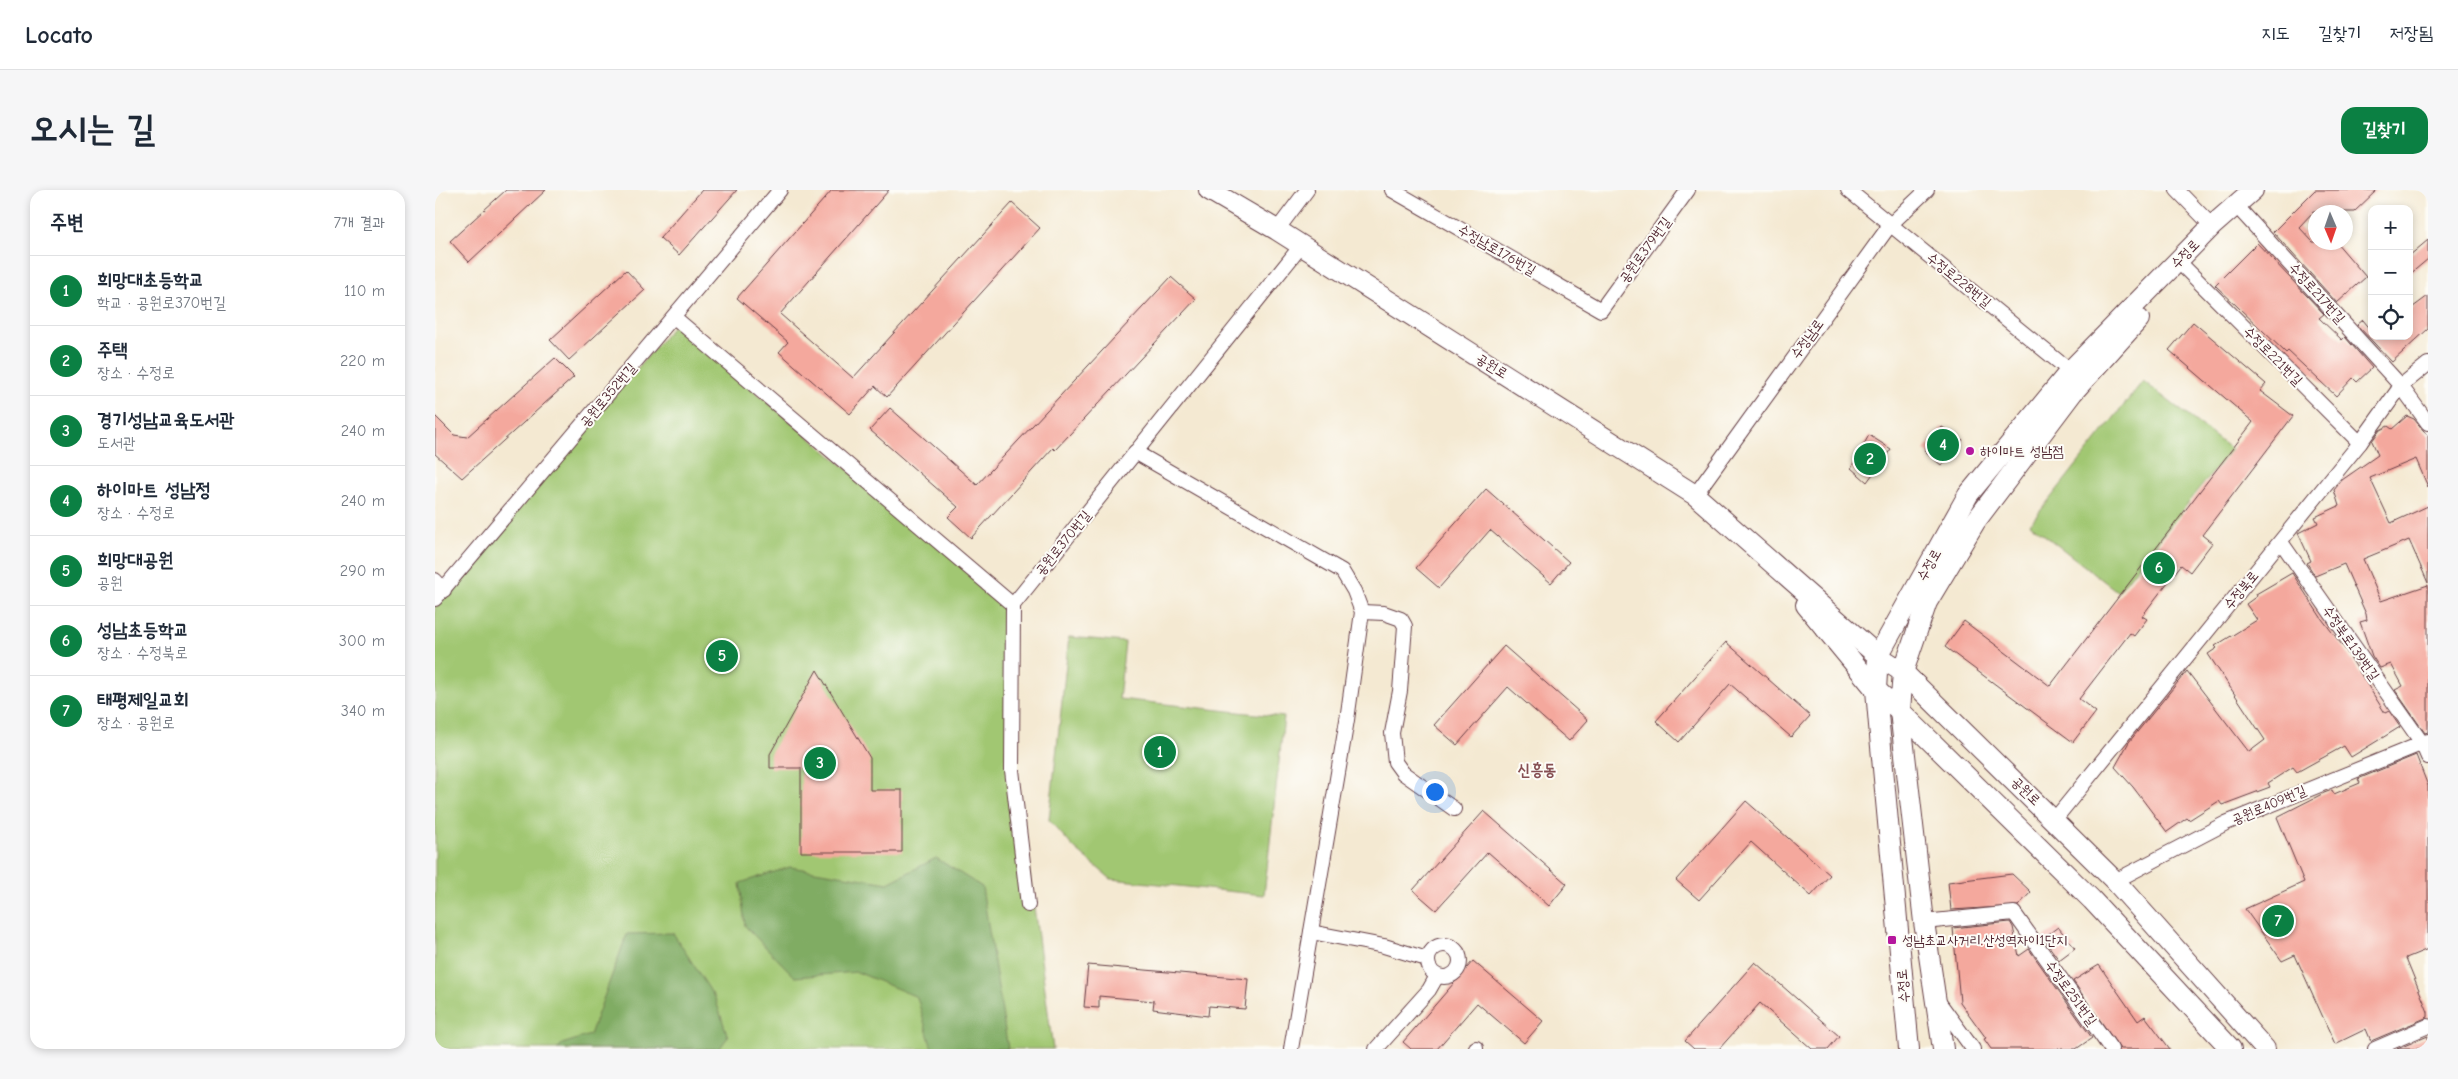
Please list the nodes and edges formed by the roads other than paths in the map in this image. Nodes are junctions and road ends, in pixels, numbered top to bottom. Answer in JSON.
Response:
{"nodes":[{"id":1,"x":780,"y":190,"type":"edge"},
{"id":2,"x":1209,"y":190,"type":"edge"},
{"id":3,"x":1307,"y":190,"type":"edge"},
{"id":4,"x":1392,"y":190,"type":"edge"},
{"id":5,"x":1688,"y":190,"type":"edge"},
{"id":6,"x":1848,"y":190,"type":"edge"},
{"id":7,"x":1927,"y":190,"type":"edge"},
{"id":8,"x":2177,"y":190,"type":"edge"},
{"id":9,"x":2253,"y":190,"type":"edge"},
{"id":10,"x":2268,"y":190,"type":"edge"},
{"id":11,"x":2242,"y":212,"type":"junction"},
{"id":12,"x":1890,"y":225,"type":"junction"},
{"id":13,"x":2212,"y":226,"type":"junction"},
{"id":14,"x":1277,"y":230,"type":"junction"},
{"id":15,"x":1301,"y":246,"type":"junction"},
{"id":16,"x":2185,"y":268,"type":"junction"},
{"id":17,"x":1601,"y":310,"type":"joint"},
{"id":18,"x":674,"y":317,"type":"junction"},
{"id":19,"x":2428,"y":364,"type":"edge"},
{"id":20,"x":2071,"y":371,"type":"junction"},
{"id":21,"x":2401,"y":386,"type":"junction"},
{"id":22,"x":2428,"y":423,"type":"edge"},
{"id":23,"x":2360,"y":443,"type":"junction"},
{"id":24,"x":1135,"y":452,"type":"junction"},
{"id":25,"x":1695,"y":495,"type":"junction"},
{"id":26,"x":2281,"y":542,"type":"junction"},
{"id":27,"x":1764,"y":556,"type":"junction"},
{"id":28,"x":438,"y":590,"type":"edge"},
{"id":29,"x":1013,"y":605,"type":"junction"},
{"id":30,"x":1362,"y":612,"type":"junction"},
{"id":31,"x":1878,"y":656,"type":"junction"},
{"id":32,"x":1903,"y":672,"type":"junction"},
{"id":33,"x":1876,"y":690,"type":"junction"},
{"id":34,"x":1901,"y":711,"type":"junction"},
{"id":35,"x":2425,"y":742,"type":"edge"},
{"id":36,"x":2428,"y":757,"type":"edge"},
{"id":37,"x":1455,"y":809,"type":"dead end"},
{"id":38,"x":2055,"y":819,"type":"junction"},
{"id":39,"x":2115,"y":881,"type":"junction"},
{"id":40,"x":1028,"y":905,"type":"dead end"},
{"id":41,"x":1924,"y":922,"type":"junction"},
{"id":42,"x":1311,"y":932,"type":"junction"},
{"id":43,"x":1427,"y":959,"type":"junction"},
{"id":44,"x":1437,"y":976,"type":"junction"},
{"id":45,"x":1936,"y":999,"type":"junction"},
{"id":46,"x":2428,"y":1026,"type":"edge"},
{"id":47,"x":1291,"y":1049,"type":"edge"},
{"id":48,"x":1376,"y":1049,"type":"edge"},
{"id":49,"x":1909,"y":1049,"type":"edge"},
{"id":50,"x":1943,"y":1049,"type":"edge"},
{"id":51,"x":1973,"y":1049,"type":"edge"},
{"id":52,"x":2111,"y":1049,"type":"edge"},
{"id":53,"x":2231,"y":1049,"type":"edge"},
{"id":54,"x":2265,"y":1049,"type":"edge"},
{"id":55,"x":2375,"y":1049,"type":"edge"}],
"edges":[{"from":1,"to":18,"type":"street","name":"공원로352번길"},
{"from":2,"to":14,"type":"main road","name":"공원로"},
{"from":3,"to":14,"type":"street"},
{"from":4,"to":17,"type":"street","name":"수정남로176번길"},
{"from":5,"to":17,"type":"street","name":"공원로379번길"},
{"from":6,"to":12,"type":"street","name":"수정로228번길"},
{"from":7,"to":12,"type":"street","name":"수정남로"},
{"from":8,"to":13,"type":"street"},
{"from":9,"to":13,"type":"main road","name":"수정로"},
{"from":10,"to":11,"type":"main road","name":"수정로"},
{"from":11,"to":16,"type":"main road","name":"수정로"},
{"from":11,"to":21,"type":"street","name":"수정로217번길"},
{"from":12,"to":20,"type":"street","name":"수정로228번길"},
{"from":12,"to":25,"type":"street","name":"수정남로"},
{"from":13,"to":20,"type":"main road","name":"수정로"},
{"from":14,"to":15,"type":"main road","name":"공원로"},
{"from":15,"to":24,"type":"street","name":"공원로370번길"},
{"from":15,"to":25,"type":"main road","name":"공원로"},
{"from":16,"to":23,"type":"street","name":"수정로221번길"},
{"from":16,"to":32,"type":"main road","name":"수정로"},
{"from":18,"to":28,"type":"street","name":"공원로352번길"},
{"from":18,"to":29,"type":"street"},
{"from":19,"to":21,"type":"street","name":"수정북로"},
{"from":20,"to":31,"type":"main road","name":"수정로"},
{"from":21,"to":22,"type":"street","name":"수정로217번길"},
{"from":21,"to":23,"type":"street","name":"수정북로"},
{"from":23,"to":26,"type":"street","name":"수정북로"},
{"from":24,"to":29,"type":"street","name":"공원로370번길"},
{"from":24,"to":30,"type":"street"},
{"from":25,"to":27,"type":"main road","name":"공원로"},
{"from":26,"to":35,"type":"street","name":"수정북로139번길"},
{"from":26,"to":38,"type":"street","name":"수정북로"},
{"from":27,"to":31,"type":"main road","name":"공원로"},
{"from":27,"to":33,"type":"main road","name":"공원로"},
{"from":29,"to":40,"type":"street"},
{"from":30,"to":37,"type":"street"},
{"from":30,"to":42,"type":"street"},
{"from":31,"to":32,"type":"main road","name":"공원로"},
{"from":31,"to":33,"type":"main road","name":"수정로"},
{"from":32,"to":34,"type":"main road","name":"수정로"},
{"from":32,"to":38,"type":"main road","name":"공원로"},
{"from":33,"to":34,"type":"main road","name":"공원로"},
{"from":33,"to":49,"type":"main road","name":"수정로"},
{"from":34,"to":41,"type":"main road","name":"수정로"},
{"from":34,"to":53,"type":"main road","name":"공원로"},
{"from":35,"to":36,"type":"street","name":"수정북로139번길"},
{"from":35,"to":39,"type":"street","name":"공원로409번길"},
{"from":38,"to":39,"type":"main road","name":"공원로"},
{"from":39,"to":54,"type":"main road","name":"공원로"},
{"from":41,"to":45,"type":"main road","name":"수정로"},
{"from":41,"to":52,"type":"street","name":"수정로251번길"},
{"from":42,"to":43,"type":"street"},
{"from":42,"to":47,"type":"street"},
{"from":43,"to":44,"type":"street"},
{"from":43,"to":44,"type":"street"},
{"from":44,"to":48,"type":"street"},
{"from":45,"to":50,"type":"main road","name":"수정로"},
{"from":45,"to":51,"type":"street"},
{"from":46,"to":55,"type":"street"}]}
